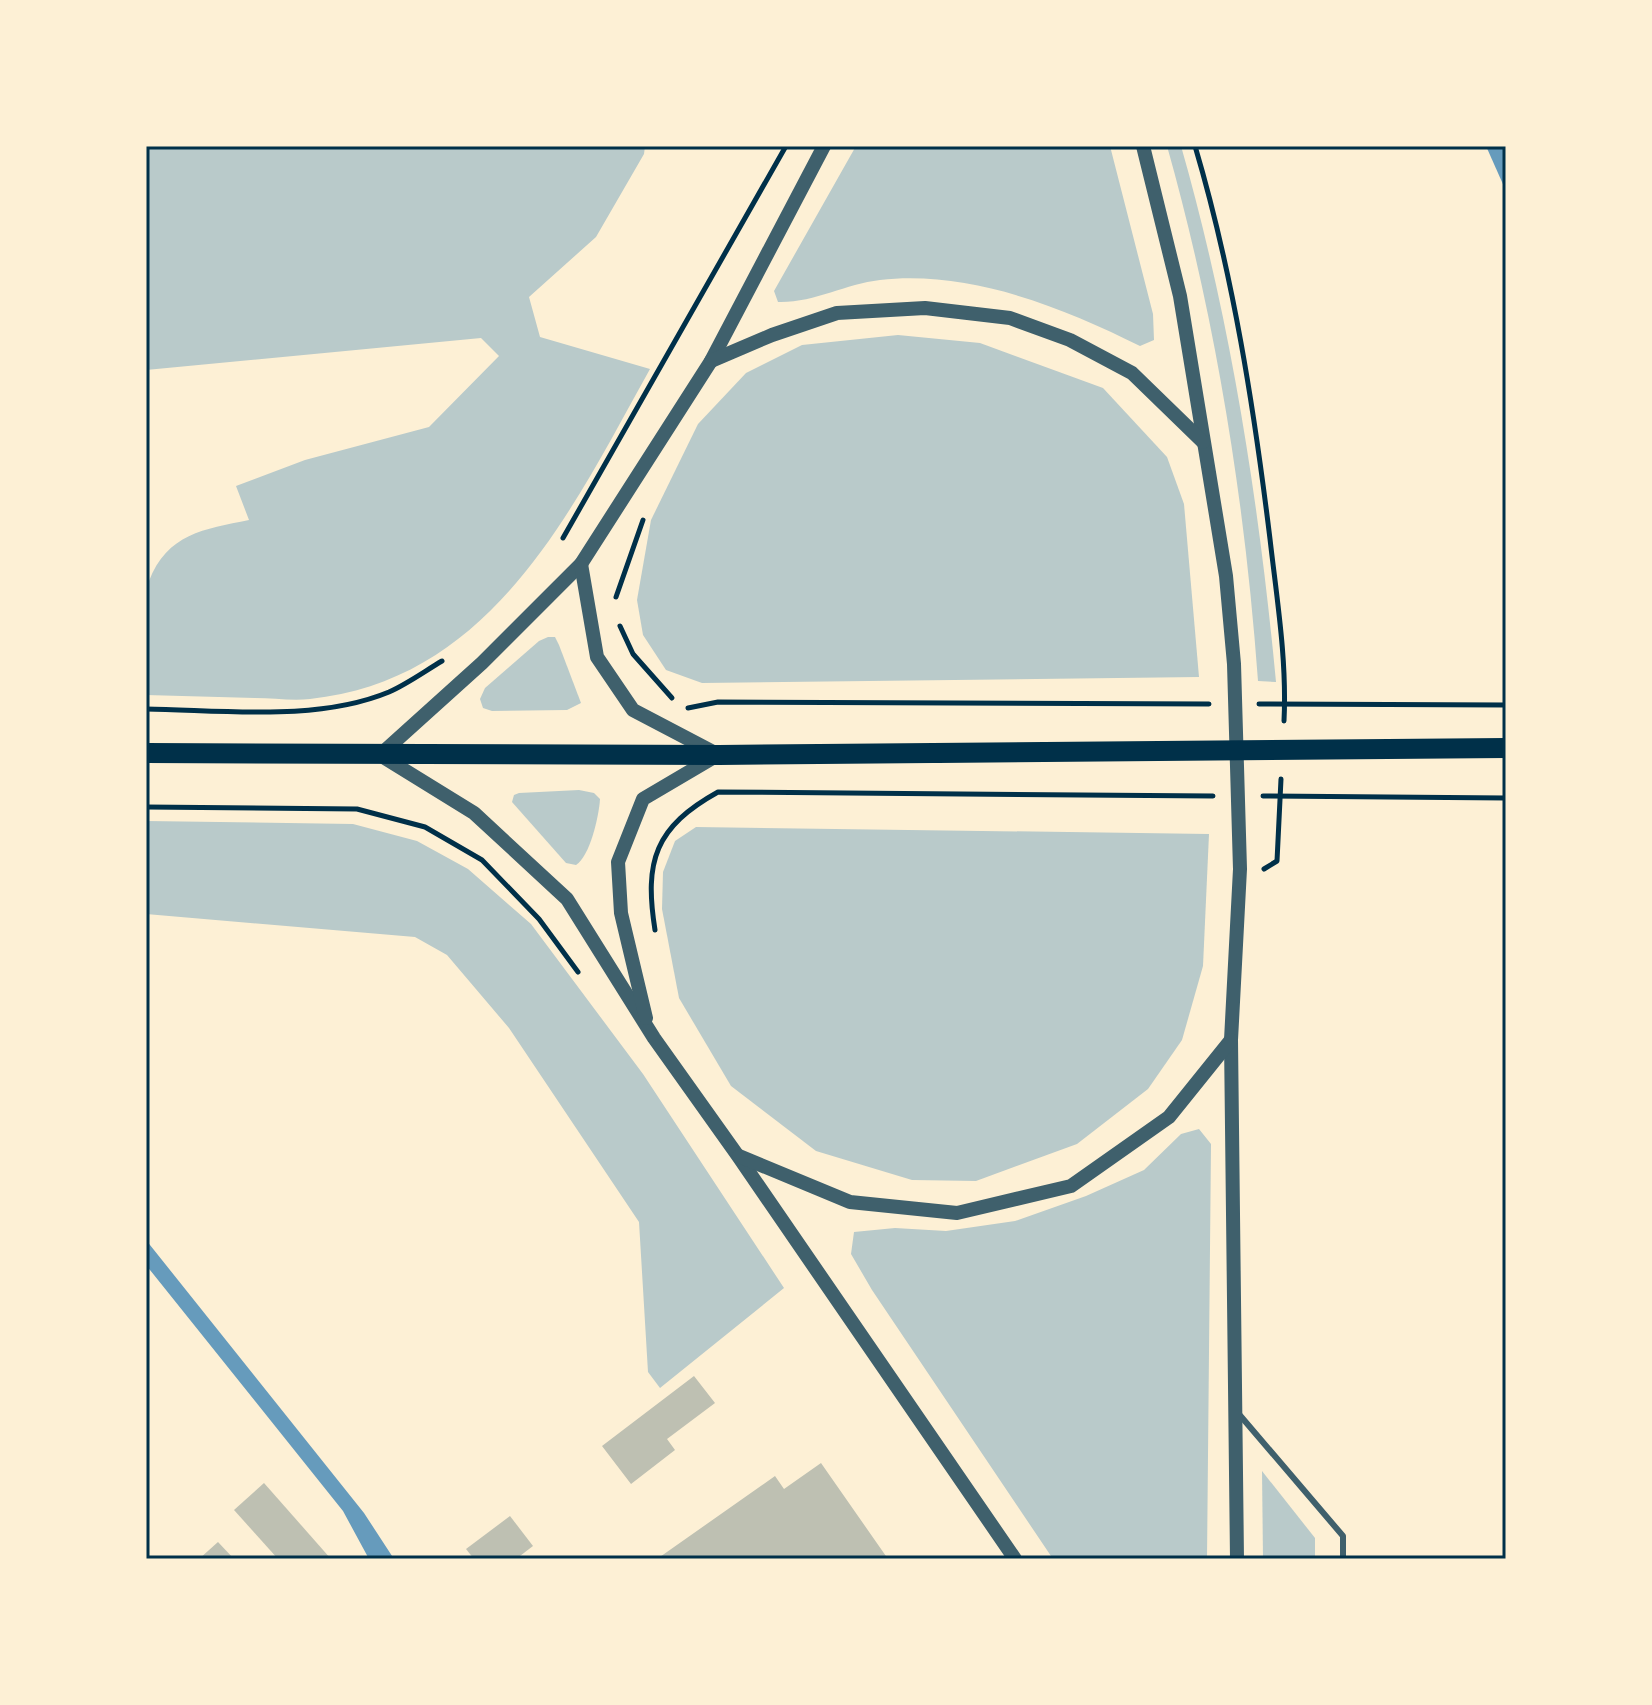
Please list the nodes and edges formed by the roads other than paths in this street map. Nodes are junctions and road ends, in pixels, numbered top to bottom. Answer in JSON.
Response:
{"nodes":[{"id":1,"x":824,"y":146,"type":"edge"},
{"id":2,"x":1143,"y":146,"type":"edge"},
{"id":3,"x":711,"y":361,"type":"junction"},
{"id":4,"x":1203,"y":442,"type":"junction"},
{"id":5,"x":581,"y":564,"type":"junction"},
{"id":6,"x":1506,"y":748,"type":"edge"},
{"id":7,"x":146,"y":753,"type":"edge"},
{"id":8,"x":380,"y":755,"type":"junction"},
{"id":9,"x":719,"y":755,"type":"junction"},
{"id":10,"x":649,"y":1030,"type":"junction"},
{"id":11,"x":1231,"y":1040,"type":"junction"},
{"id":12,"x":738,"y":1156,"type":"junction"},
{"id":13,"x":1236,"y":1411,"type":"junction"},
{"id":14,"x":1015,"y":1559,"type":"edge"},
{"id":15,"x":1237,"y":1559,"type":"edge"},
{"id":16,"x":1343,"y":1559,"type":"edge"}],
"edges":[{"from":1,"to":3,"type":"street"},
{"from":2,"to":4,"type":"street"},
{"from":3,"to":4,"type":"street"},
{"from":3,"to":5,"type":"street"},
{"from":4,"to":11,"type":"street"},
{"from":5,"to":8,"type":"street"},
{"from":5,"to":9,"type":"street"},
{"from":6,"to":9,"type":"main road"},
{"from":7,"to":8,"type":"main road"},
{"from":8,"to":9,"type":"main road"},
{"from":8,"to":10,"type":"street"},
{"from":9,"to":10,"type":"street"},
{"from":10,"to":12,"type":"street"},
{"from":11,"to":12,"type":"street"},
{"from":11,"to":13,"type":"street"},
{"from":12,"to":14,"type":"street"},
{"from":13,"to":15,"type":"street"},
{"from":13,"to":16,"type":"lane"}]}
